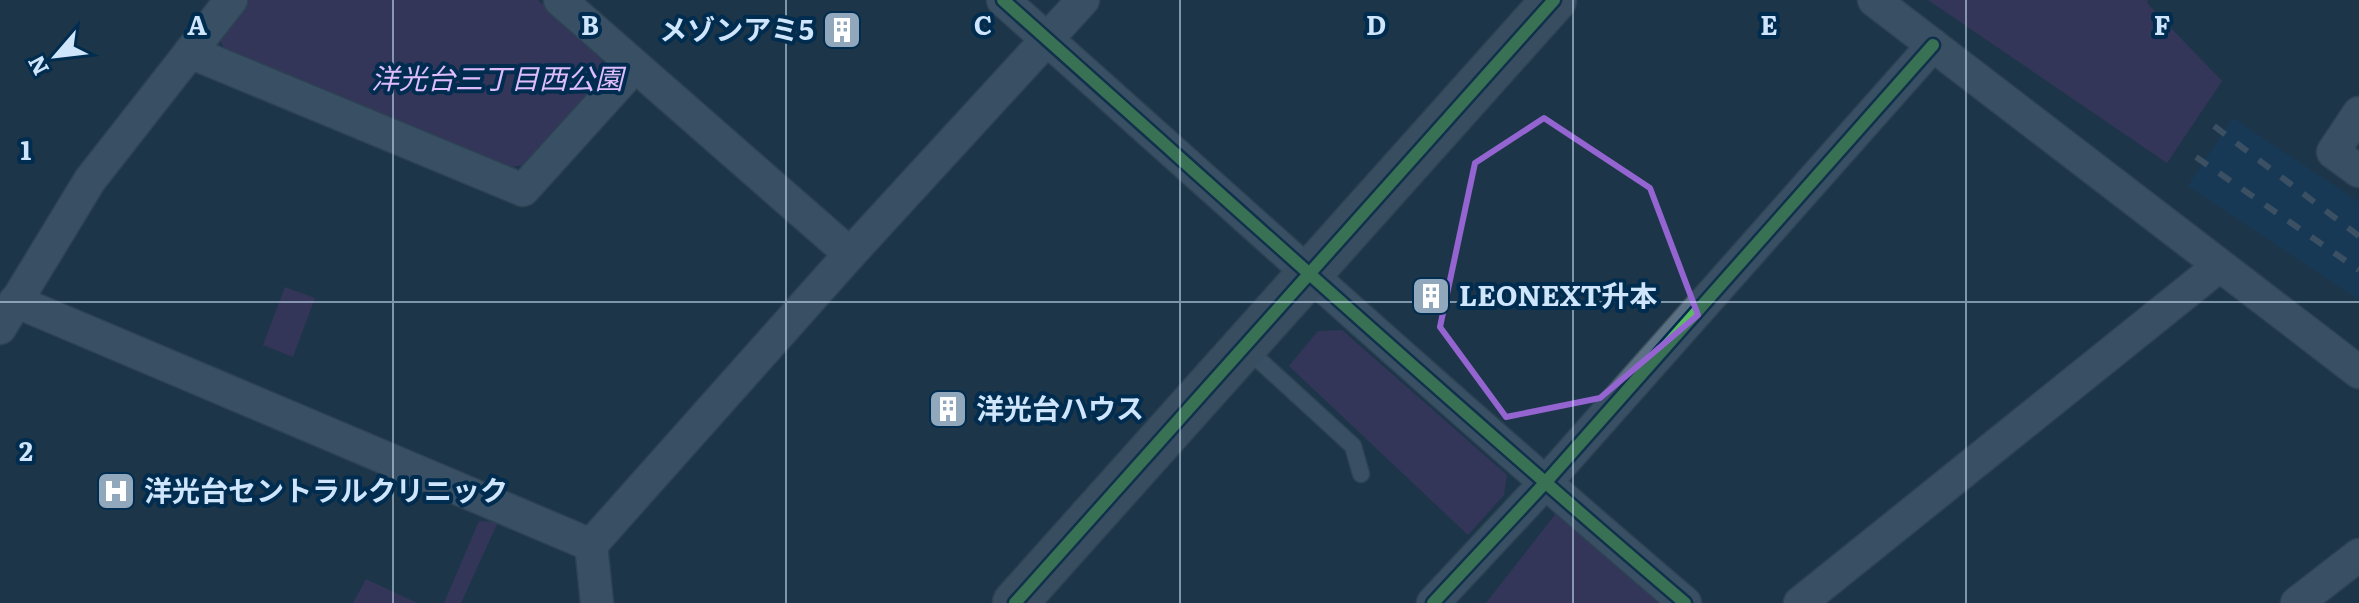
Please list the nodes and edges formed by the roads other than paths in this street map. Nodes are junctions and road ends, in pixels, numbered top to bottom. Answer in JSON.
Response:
{"nodes":[{"id":1,"x":231,"y":0,"type":"edge"},
{"id":2,"x":560,"y":0,"type":"edge"},
{"id":3,"x":1003,"y":0,"type":"edge"},
{"id":4,"x":1083,"y":0,"type":"edge"},
{"id":5,"x":1554,"y":0,"type":"edge"},
{"id":6,"x":1874,"y":0,"type":"edge"},
{"id":7,"x":1048,"y":40,"type":"junction"},
{"id":8,"x":1933,"y":45,"type":"junction"},
{"id":9,"x":190,"y":52,"type":"junction"},
{"id":10,"x":635,"y":66,"type":"junction"},
{"id":11,"x":2359,"y":113,"type":"edge"},
{"id":12,"x":2359,"y":171,"type":"edge"},
{"id":13,"x":850,"y":254,"type":"junction"},
{"id":14,"x":2219,"y":266,"type":"junction"},
{"id":15,"x":1309,"y":274,"type":"junction"},
{"id":16,"x":7,"y":314,"type":"edge"},
{"id":17,"x":1244,"y":347,"type":"junction"},
{"id":18,"x":2359,"y":372,"type":"edge"},
{"id":19,"x":1361,"y":474,"type":"dead end"},
{"id":20,"x":1545,"y":483,"type":"junction"},
{"id":21,"x":591,"y":545,"type":"junction"},
{"id":22,"x":2359,"y":555,"type":"edge"},
{"id":23,"x":597,"y":603,"type":"edge"},
{"id":24,"x":1015,"y":603,"type":"edge"},
{"id":25,"x":1433,"y":603,"type":"edge"},
{"id":26,"x":1685,"y":603,"type":"edge"},
{"id":27,"x":1800,"y":603,"type":"edge"},
{"id":28,"x":2297,"y":603,"type":"edge"}],
"edges":[{"from":1,"to":9,"type":"street"},
{"from":2,"to":10,"type":"street"},
{"from":3,"to":7,"type":"street"},
{"from":4,"to":7,"type":"street"},
{"from":5,"to":15,"type":"street"},
{"from":6,"to":8,"type":"street"},
{"from":7,"to":13,"type":"street"},
{"from":7,"to":15,"type":"street"},
{"from":8,"to":14,"type":"street"},
{"from":8,"to":20,"type":"street"},
{"from":9,"to":10,"type":"street"},
{"from":9,"to":16,"type":"street"},
{"from":10,"to":13,"type":"street"},
{"from":11,"to":12,"type":"street"},
{"from":13,"to":21,"type":"street"},
{"from":14,"to":18,"type":"street"},
{"from":14,"to":27,"type":"street"},
{"from":15,"to":17,"type":"street"},
{"from":15,"to":20,"type":"street"},
{"from":16,"to":21,"type":"street"},
{"from":17,"to":19,"type":"lane"},
{"from":17,"to":24,"type":"street"},
{"from":20,"to":25,"type":"street"},
{"from":20,"to":26,"type":"street"},
{"from":21,"to":23,"type":"street"},
{"from":22,"to":28,"type":"street"}]}
